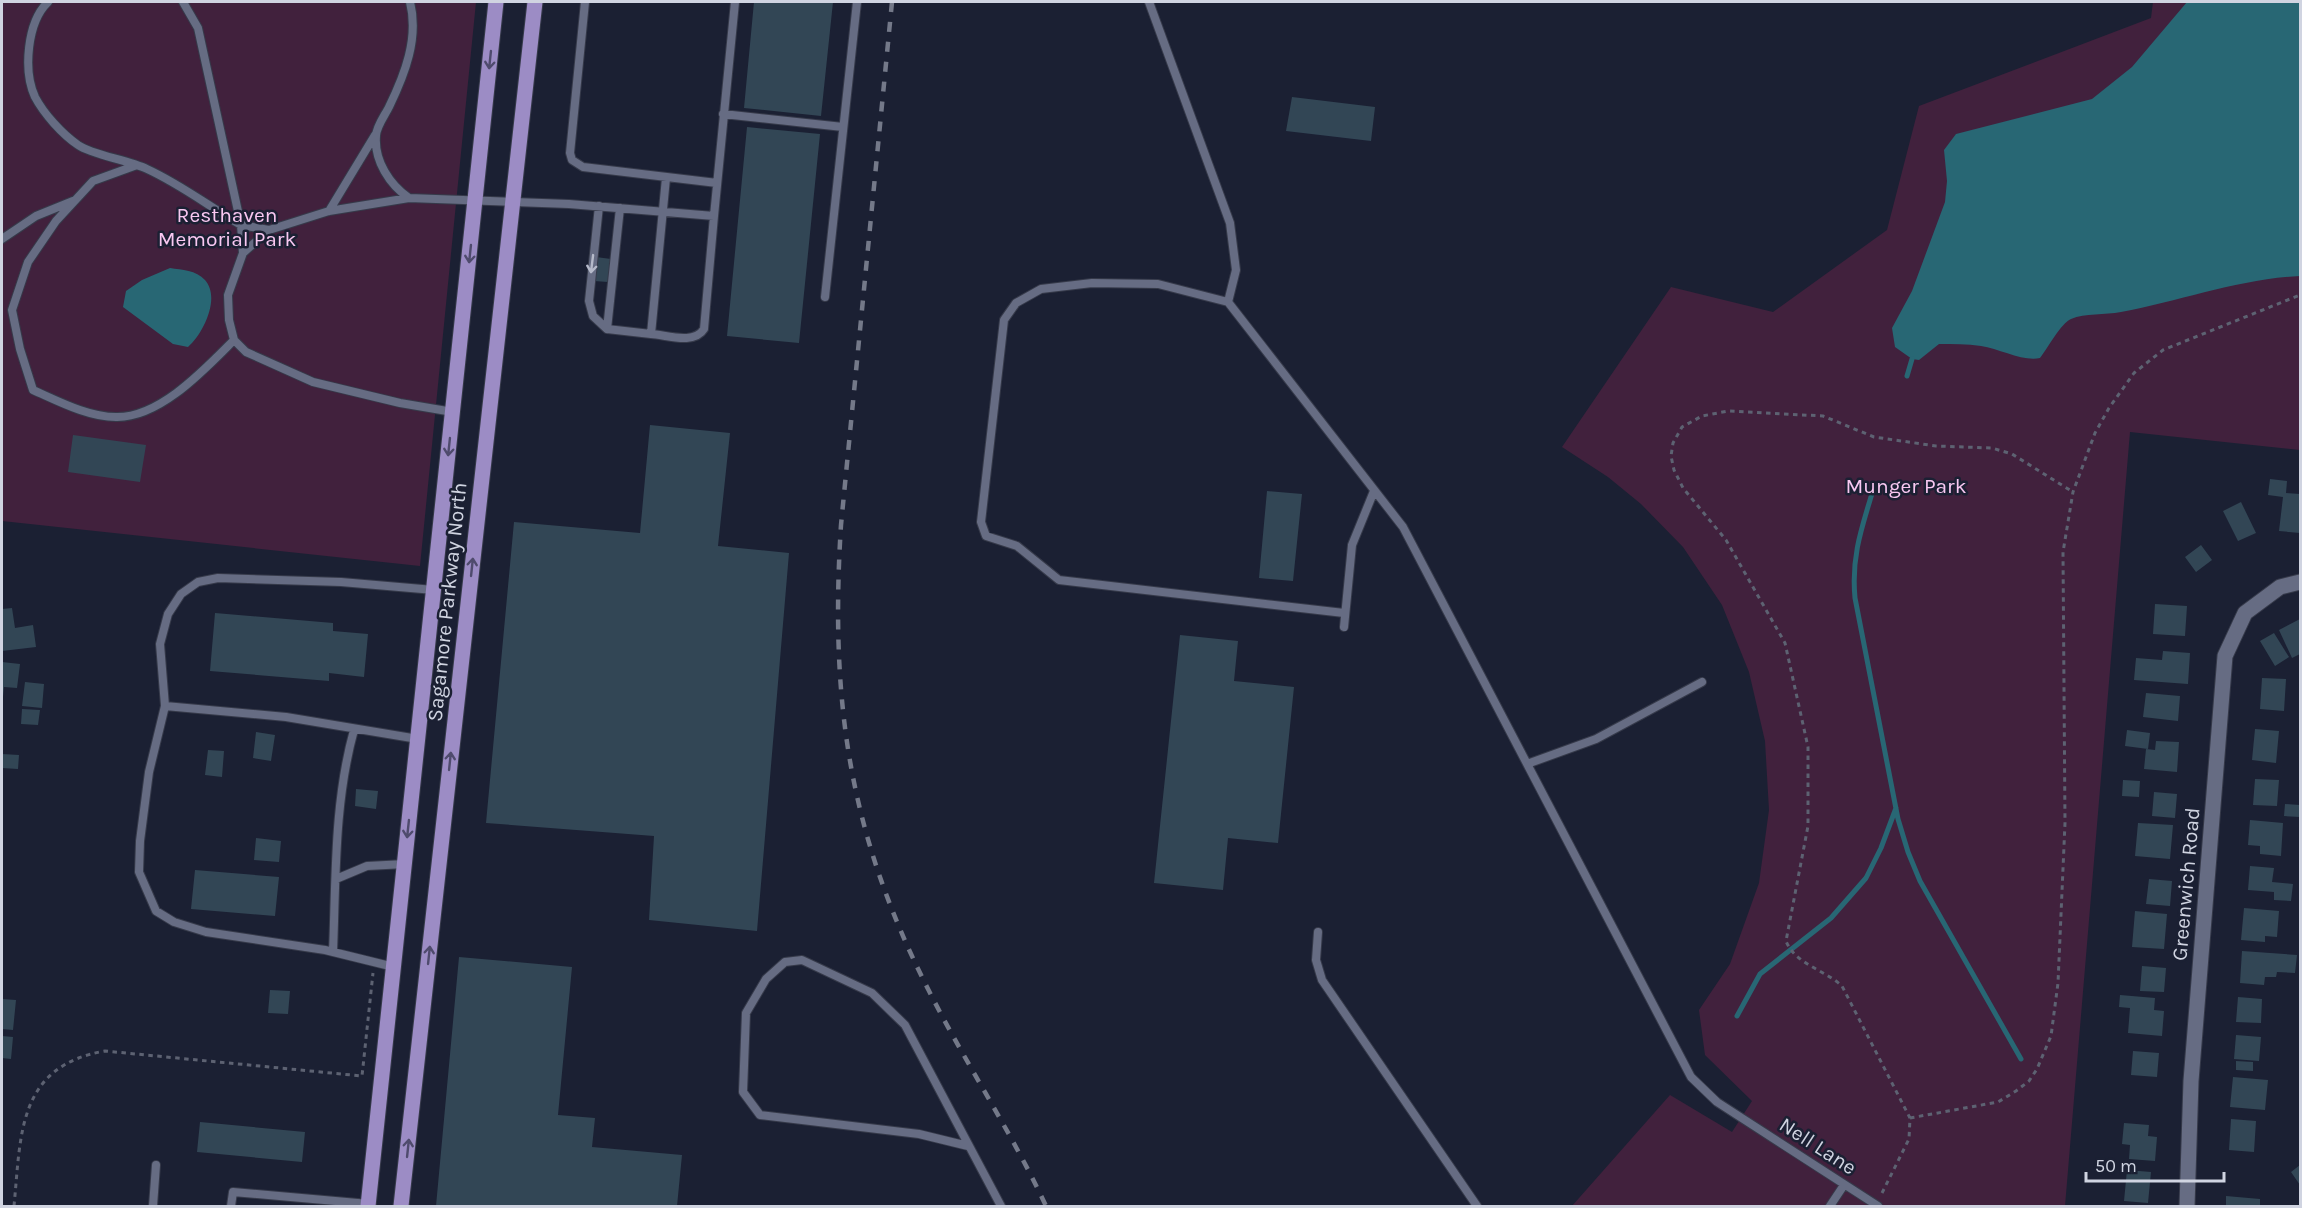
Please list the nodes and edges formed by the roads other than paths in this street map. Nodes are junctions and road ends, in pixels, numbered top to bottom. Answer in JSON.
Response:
{"nodes":[{"id":1,"x":48,"y":2,"type":"edge"},
{"id":2,"x":183,"y":2,"type":"edge"},
{"id":3,"x":410,"y":2,"type":"edge"},
{"id":4,"x":496,"y":2,"type":"edge"},
{"id":5,"x":534,"y":2,"type":"edge"},
{"id":6,"x":585,"y":2,"type":"edge"},
{"id":7,"x":735,"y":2,"type":"edge"},
{"id":8,"x":856,"y":2,"type":"edge"},
{"id":9,"x":1149,"y":2,"type":"edge"},
{"id":10,"x":723,"y":114,"type":"junction"},
{"id":11,"x":843,"y":127,"type":"junction"},
{"id":12,"x":375,"y":135,"type":"junction"},
{"id":13,"x":137,"y":165,"type":"junction"},
{"id":14,"x":666,"y":178,"type":"junction"},
{"id":15,"x":717,"y":183,"type":"junction"},
{"id":16,"x":410,"y":198,"type":"junction"},
{"id":17,"x":76,"y":199,"type":"junction"},
{"id":18,"x":475,"y":199,"type":"junction"},
{"id":19,"x":512,"y":204,"type":"junction"},
{"id":20,"x":599,"y":206,"type":"junction"},
{"id":21,"x":620,"y":208,"type":"junction"},
{"id":22,"x":664,"y":210,"type":"junction"},
{"id":23,"x":329,"y":211,"type":"junction"},
{"id":24,"x":714,"y":216,"type":"junction"},
{"id":25,"x":241,"y":225,"type":"junction"},
{"id":26,"x":269,"y":230,"type":"junction"},
{"id":27,"x":2,"y":238,"type":"edge"},
{"id":28,"x":243,"y":253,"type":"junction"},
{"id":29,"x":825,"y":297,"type":"dead end"},
{"id":30,"x":1228,"y":302,"type":"junction"},
{"id":31,"x":607,"y":329,"type":"junction"},
{"id":32,"x":651,"y":334,"type":"junction"},
{"id":33,"x":234,"y":340,"type":"junction"},
{"id":34,"x":453,"y":412,"type":"junction"},
{"id":35,"x":1374,"y":491,"type":"junction"},
{"id":36,"x":2301,"y":582,"type":"edge"},
{"id":37,"x":434,"y":590,"type":"junction"},
{"id":38,"x":1344,"y":613,"type":"junction"},
{"id":39,"x":1344,"y":627,"type":"dead end"},
{"id":40,"x":1702,"y":682,"type":"dead end"},
{"id":41,"x":165,"y":706,"type":"junction"},
{"id":42,"x":354,"y":730,"type":"junction"},
{"id":43,"x":418,"y":739,"type":"junction"},
{"id":44,"x":1527,"y":764,"type":"junction"},
{"id":45,"x":405,"y":864,"type":"junction"},
{"id":46,"x":336,"y":879,"type":"junction"},
{"id":47,"x":1318,"y":932,"type":"dead end"},
{"id":48,"x":333,"y":952,"type":"junction"},
{"id":49,"x":394,"y":967,"type":"junction"},
{"id":50,"x":968,"y":1146,"type":"junction"},
{"id":51,"x":156,"y":1165,"type":"dead end"},
{"id":52,"x":1844,"y":1185,"type":"junction"},
{"id":53,"x":368,"y":1205,"type":"edge"},
{"id":54,"x":1877,"y":1205,"type":"edge"},
{"id":55,"x":153,"y":1206,"type":"edge"},
{"id":56,"x":231,"y":1206,"type":"edge"},
{"id":57,"x":401,"y":1206,"type":"edge"},
{"id":58,"x":1001,"y":1206,"type":"edge"},
{"id":59,"x":1477,"y":1206,"type":"edge"},
{"id":60,"x":1830,"y":1206,"type":"edge"},
{"id":61,"x":2187,"y":1206,"type":"edge"}],
"edges":[{"from":1,"to":13,"type":"lane"},
{"from":2,"to":25,"type":"lane"},
{"from":3,"to":12,"type":"lane"},
{"from":4,"to":18,"type":"main road","name":"Sagamore Parkway North","one_way":true},
{"from":5,"to":19,"type":"main road","name":"Sagamore Parkway North"},
{"from":6,"to":14,"type":"lane"},
{"from":7,"to":10,"type":"lane"},
{"from":8,"to":11,"type":"lane"},
{"from":9,"to":30,"type":"lane"},
{"from":10,"to":11,"type":"lane"},
{"from":10,"to":15,"type":"lane"},
{"from":11,"to":29,"type":"lane"},
{"from":12,"to":16,"type":"lane"},
{"from":12,"to":23,"type":"lane"},
{"from":13,"to":17,"type":"lane"},
{"from":13,"to":25,"type":"lane"},
{"from":14,"to":15,"type":"lane"},
{"from":14,"to":22,"type":"lane"},
{"from":15,"to":24,"type":"lane"},
{"from":16,"to":18,"type":"lane"},
{"from":16,"to":23,"type":"lane"},
{"from":17,"to":27,"type":"lane"},
{"from":17,"to":33,"type":"lane"},
{"from":18,"to":19,"type":"lane"},
{"from":18,"to":34,"type":"main road","name":"Sagamore Parkway North","one_way":true},
{"from":19,"to":20,"type":"lane"},
{"from":57,"to":19,"type":"main road","name":"Sagamore Parkway North","one_way":true},
{"from":20,"to":21,"type":"lane"},
{"from":20,"to":31,"type":"lane","one_way":true},
{"from":21,"to":22,"type":"lane"},
{"from":21,"to":31,"type":"lane"},
{"from":22,"to":24,"type":"lane"},
{"from":22,"to":32,"type":"lane"},
{"from":23,"to":26,"type":"lane"},
{"from":24,"to":32,"type":"lane"},
{"from":25,"to":26,"type":"lane"},
{"from":25,"to":28,"type":"lane"},
{"from":26,"to":28,"type":"lane"},
{"from":28,"to":33,"type":"lane"},
{"from":30,"to":35,"type":"lane","name":"Nell Lane"},
{"from":30,"to":38,"type":"lane"},
{"from":31,"to":32,"type":"lane"},
{"from":33,"to":34,"type":"lane"},
{"from":34,"to":37,"type":"main road","name":"Sagamore Parkway North","one_way":true},
{"from":35,"to":38,"type":"lane"},
{"from":35,"to":44,"type":"lane","name":"Nell Lane"},
{"from":36,"to":61,"type":"street","name":"Greenwich Road"},
{"from":37,"to":41,"type":"lane"},
{"from":37,"to":43,"type":"main road","name":"Sagamore Parkway North"},
{"from":38,"to":39,"type":"lane"},
{"from":40,"to":44,"type":"lane"},
{"from":41,"to":42,"type":"lane"},
{"from":41,"to":48,"type":"lane"},
{"from":42,"to":43,"type":"lane"},
{"from":42,"to":46,"type":"lane"},
{"from":43,"to":45,"type":"main road","name":"Sagamore Parkway North","one_way":true},
{"from":44,"to":52,"type":"lane","name":"Nell Lane"},
{"from":45,"to":46,"type":"lane"},
{"from":45,"to":49,"type":"main road","name":"Sagamore Parkway North"},
{"from":46,"to":48,"type":"lane"},
{"from":47,"to":59,"type":"lane"},
{"from":48,"to":49,"type":"lane"},
{"from":49,"to":53,"type":"main road","name":"Sagamore Parkway North"},
{"from":50,"to":50,"type":"lane"},
{"from":50,"to":58,"type":"lane"},
{"from":51,"to":55,"type":"lane"},
{"from":52,"to":54,"type":"lane","name":"Nell Lane"},
{"from":52,"to":60,"type":"lane"},
{"from":53,"to":56,"type":"lane"}]}
